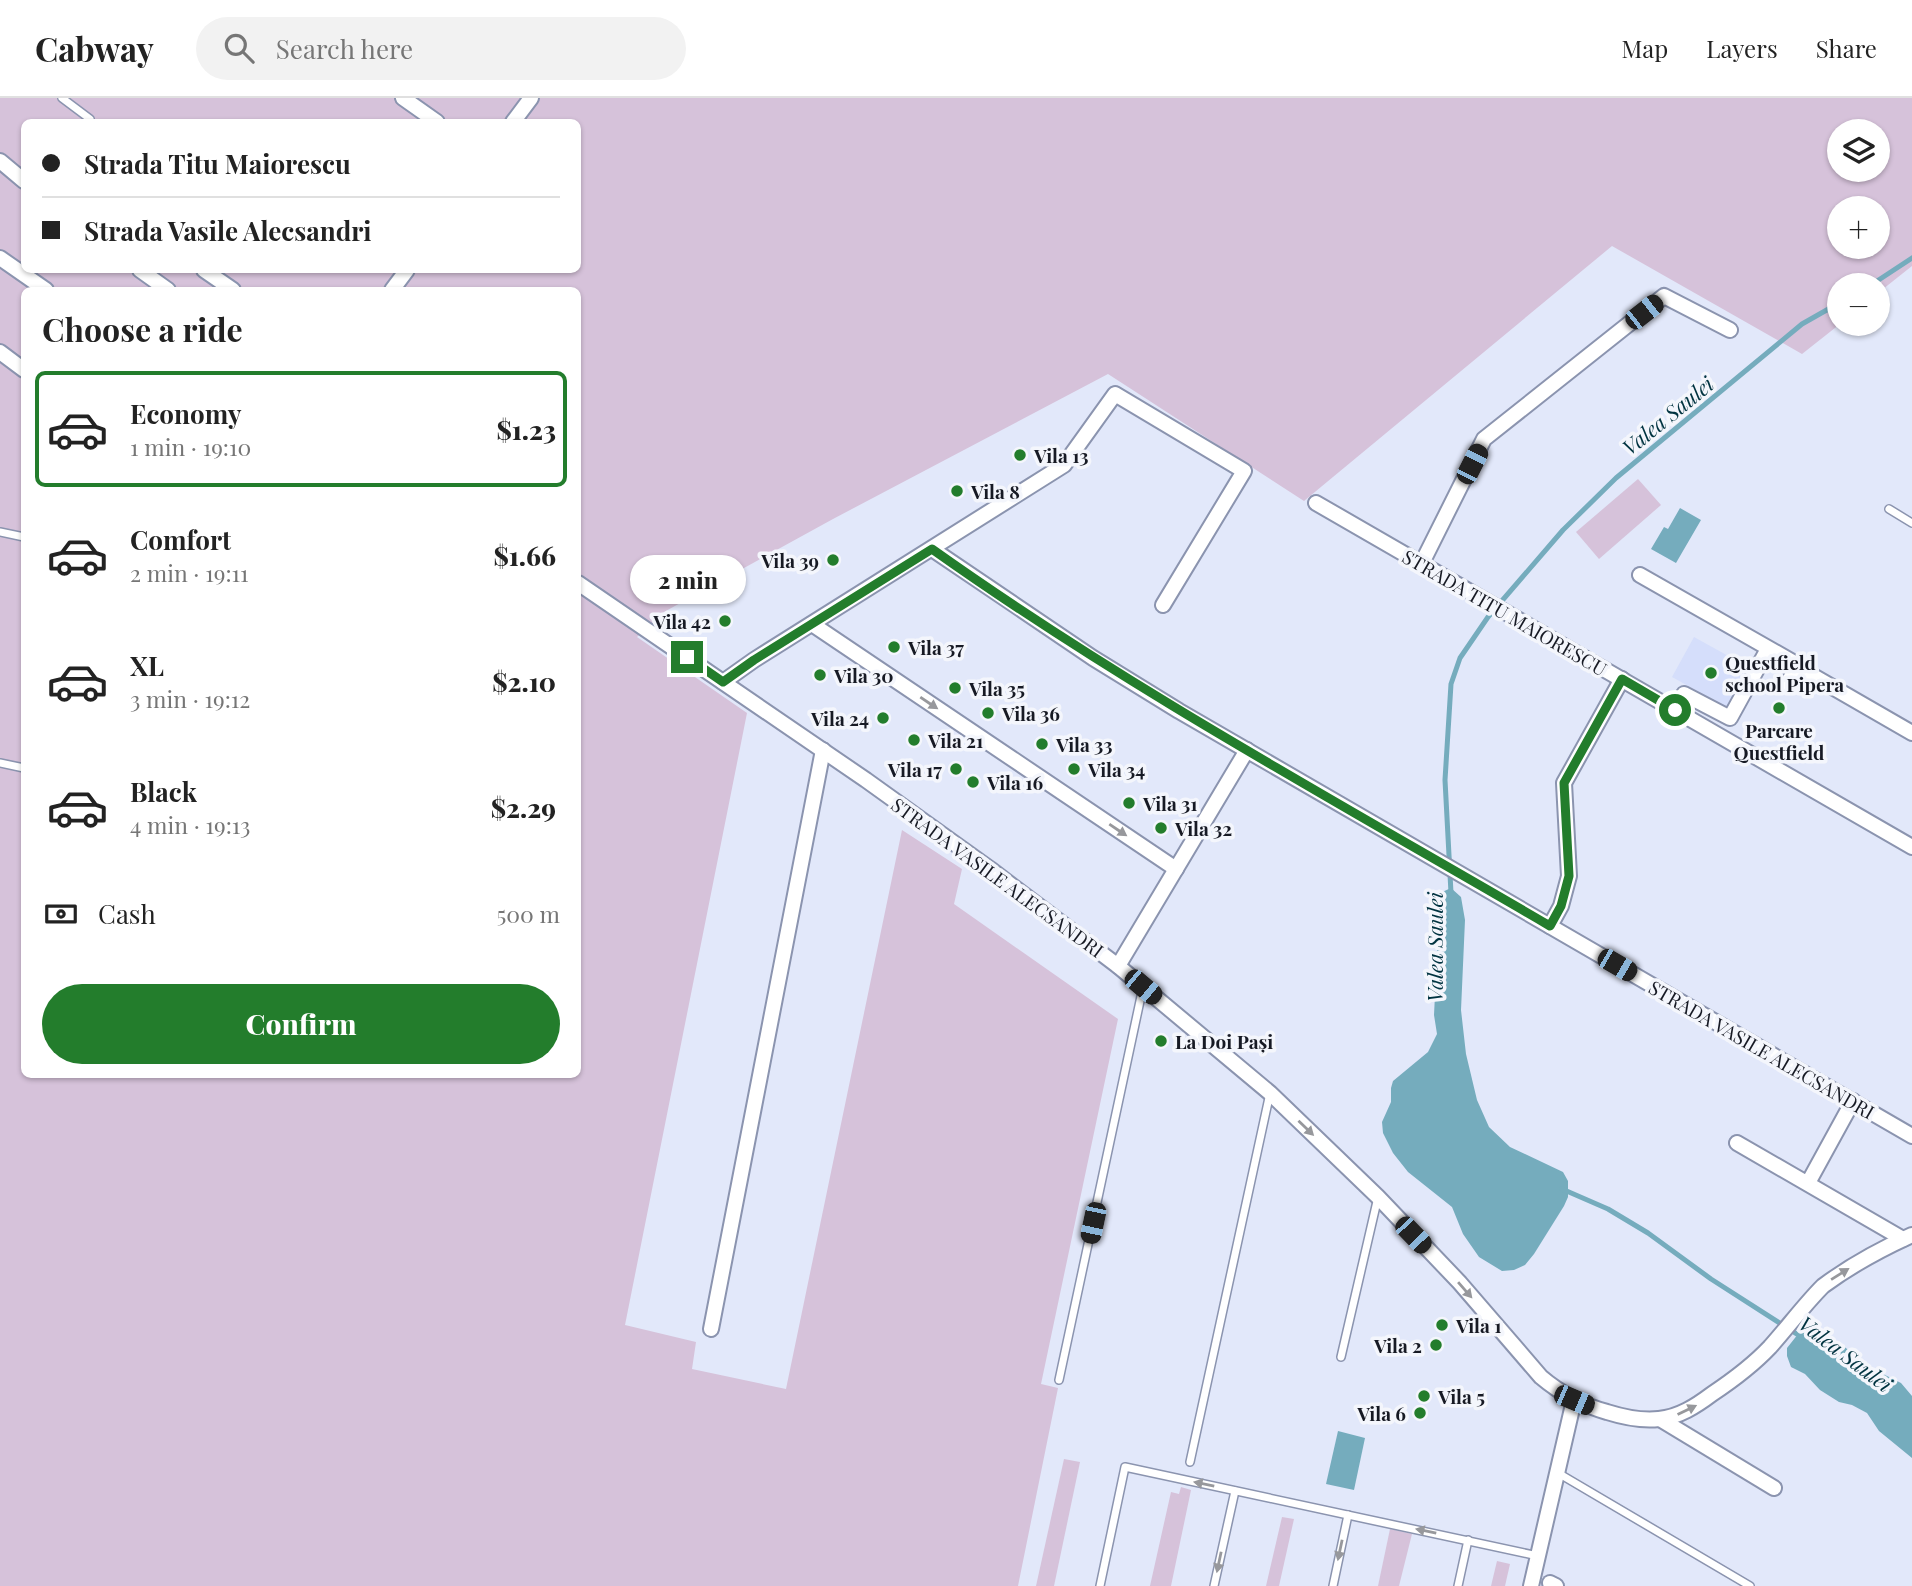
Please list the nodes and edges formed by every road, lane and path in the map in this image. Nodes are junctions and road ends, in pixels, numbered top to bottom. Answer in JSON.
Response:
{"nodes":[{"id":1,"x":62,"y":98,"type":"edge"},
{"id":2,"x":402,"y":98,"type":"edge"},
{"id":3,"x":531,"y":98,"type":"edge"},
{"id":4,"x":90,"y":119,"type":"edge"},
{"id":5,"x":432,"y":119,"type":"edge"},
{"id":6,"x":515,"y":119,"type":"edge"},
{"id":7,"x":0,"y":161,"type":"edge"},
{"id":8,"x":21,"y":178,"type":"edge"},
{"id":9,"x":0,"y":258,"type":"edge"},
{"id":10,"x":21,"y":273,"type":"edge"},
{"id":11,"x":22,"y":273,"type":"edge"},
{"id":12,"x":144,"y":273,"type":"edge"},
{"id":13,"x":208,"y":273,"type":"edge"},
{"id":14,"x":405,"y":273,"type":"edge"},
{"id":15,"x":42,"y":287,"type":"edge"},
{"id":16,"x":164,"y":287,"type":"edge"},
{"id":17,"x":229,"y":287,"type":"edge"},
{"id":18,"x":393,"y":287,"type":"edge"},
{"id":19,"x":1730,"y":330,"type":"dead end"},
{"id":20,"x":0,"y":352,"type":"edge"},
{"id":21,"x":21,"y":368,"type":"edge"},
{"id":22,"x":1316,"y":503,"type":"dead end"},
{"id":23,"x":1889,"y":509,"type":"dead end"},
{"id":24,"x":1912,"y":523,"type":"edge"},
{"id":25,"x":0,"y":532,"type":"edge"},
{"id":26,"x":21,"y":536,"type":"edge"},
{"id":27,"x":932,"y":549,"type":"junction"},
{"id":28,"x":1422,"y":563,"type":"junction"},
{"id":29,"x":1640,"y":575,"type":"dead end"},
{"id":30,"x":581,"y":585,"type":"edge"},
{"id":31,"x":1163,"y":606,"type":"dead end"},
{"id":32,"x":812,"y":624,"type":"junction"},
{"id":33,"x":1768,"y":649,"type":"junction"},
{"id":34,"x":1808,"y":673,"type":"dead end"},
{"id":35,"x":1622,"y":679,"type":"junction"},
{"id":36,"x":723,"y":682,"type":"junction"},
{"id":37,"x":1787,"y":684,"type":"dead end"},
{"id":38,"x":1675,"y":710,"type":"junction"},
{"id":39,"x":1912,"y":733,"type":"edge"},
{"id":40,"x":823,"y":750,"type":"junction"},
{"id":41,"x":1247,"y":750,"type":"junction"},
{"id":42,"x":0,"y":763,"type":"edge"},
{"id":43,"x":21,"y":767,"type":"edge"},
{"id":44,"x":1912,"y":847,"type":"edge"},
{"id":45,"x":1176,"y":869,"type":"junction"},
{"id":46,"x":1550,"y":926,"type":"junction"},
{"id":47,"x":1118,"y":966,"type":"junction"},
{"id":48,"x":1143,"y":987,"type":"junction"},
{"id":49,"x":1270,"y":1093,"type":"junction"},
{"id":50,"x":1853,"y":1101,"type":"junction"},
{"id":51,"x":1912,"y":1136,"type":"edge"},
{"id":52,"x":1737,"y":1143,"type":"dead end"},
{"id":53,"x":1808,"y":1183,"type":"junction"},
{"id":54,"x":1378,"y":1197,"type":"junction"},
{"id":55,"x":1908,"y":1237,"type":"edge"},
{"id":56,"x":710,"y":1329,"type":"dead end"},
{"id":57,"x":1341,"y":1357,"type":"dead end"},
{"id":58,"x":1059,"y":1380,"type":"dead end"},
{"id":59,"x":1574,"y":1400,"type":"junction"},
{"id":60,"x":1660,"y":1419,"type":"junction"},
{"id":61,"x":1190,"y":1462,"type":"dead end"},
{"id":62,"x":1557,"y":1473,"type":"junction"},
{"id":63,"x":1774,"y":1488,"type":"dead end"},
{"id":64,"x":1235,"y":1490,"type":"junction"},
{"id":65,"x":1348,"y":1515,"type":"junction"},
{"id":66,"x":1468,"y":1540,"type":"junction"},
{"id":67,"x":1538,"y":1556,"type":"junction"},
{"id":68,"x":1100,"y":1586,"type":"edge"},
{"id":69,"x":1214,"y":1586,"type":"edge"},
{"id":70,"x":1333,"y":1586,"type":"edge"},
{"id":71,"x":1458,"y":1586,"type":"edge"},
{"id":72,"x":1531,"y":1586,"type":"edge"},
{"id":73,"x":1750,"y":1586,"type":"edge"}],
"edges":[{"from":1,"to":4,"type":"lane"},
{"from":2,"to":5,"type":"street"},
{"from":3,"to":6,"type":"street"},
{"from":7,"to":8,"type":"street"},
{"from":9,"to":10,"type":"street"},
{"from":11,"to":15,"type":"street"},
{"from":12,"to":16,"type":"street"},
{"from":13,"to":17,"type":"street"},
{"from":14,"to":18,"type":"street"},
{"from":19,"to":28,"type":"street"},
{"from":20,"to":21,"type":"street"},
{"from":22,"to":28,"type":"street","name":"STRADA TITU MAIORESCU"},
{"from":23,"to":24,"type":"lane"},
{"from":25,"to":26,"type":"lane"},
{"from":27,"to":31,"type":"street"},
{"from":27,"to":32,"type":"street"},
{"from":27,"to":41,"type":"street","name":"STRADA VASILE ALECSANDRI"},
{"from":28,"to":35,"type":"street","name":"STRADA TITU MAIORESCU"},
{"from":29,"to":33,"type":"street"},
{"from":30,"to":36,"type":"street","name":"STRADA VASILE ALECSANDRI"},
{"from":32,"to":36,"type":"street"},
{"from":32,"to":45,"type":"street","one_way":true},
{"from":33,"to":37,"type":"street"},
{"from":33,"to":38,"type":"street"},
{"from":34,"to":39,"type":"street"},
{"from":35,"to":38,"type":"street","name":"STRADA TITU MAIORESCU"},
{"from":35,"to":46,"type":"street"},
{"from":36,"to":40,"type":"street","name":"STRADA VASILE ALECSANDRI"},
{"from":38,"to":44,"type":"street","name":"STRADA TITU MAIORESCU"},
{"from":40,"to":47,"type":"street","name":"STRADA VASILE ALECSANDRI"},
{"from":40,"to":56,"type":"street"},
{"from":41,"to":45,"type":"street"},
{"from":41,"to":46,"type":"street","name":"STRADA VASILE ALECSANDRI"},
{"from":42,"to":43,"type":"lane"},
{"from":45,"to":47,"type":"street"},
{"from":46,"to":50,"type":"street","name":"STRADA VASILE ALECSANDRI"},
{"from":47,"to":48,"type":"street","name":"STRADA VASILE ALECSANDRI"},
{"from":48,"to":49,"type":"street","name":"STRADA VASILE ALECSANDRI"},
{"from":48,"to":58,"type":"lane"},
{"from":49,"to":54,"type":"street","name":"STRADA VASILE ALECSANDRI","one_way":true},
{"from":49,"to":61,"type":"lane"},
{"from":50,"to":51,"type":"street","name":"STRADA VASILE ALECSANDRI"},
{"from":50,"to":53,"type":"street"},
{"from":52,"to":53,"type":"street"},
{"from":53,"to":55,"type":"street"},
{"from":54,"to":57,"type":"lane"},
{"from":54,"to":59,"type":"street","name":"STRADA VASILE ALECSANDRI","one_way":true},
{"from":60,"to":55,"type":"street","name":"STRADA VASILE ALECSANDRI","one_way":true},
{"from":59,"to":60,"type":"street","name":"STRADA VASILE ALECSANDRI"},
{"from":59,"to":62,"type":"street"},
{"from":60,"to":63,"type":"street"},
{"from":62,"to":67,"type":"street"},
{"from":62,"to":73,"type":"lane"},
{"from":64,"to":65,"type":"lane"},
{"from":64,"to":68,"type":"lane","one_way":true},
{"from":64,"to":69,"type":"lane","one_way":true},
{"from":66,"to":65,"type":"lane","one_way":true},
{"from":65,"to":70,"type":"lane","one_way":true},
{"from":66,"to":67,"type":"lane"},
{"from":66,"to":71,"type":"lane"},
{"from":67,"to":72,"type":"street"}]}
